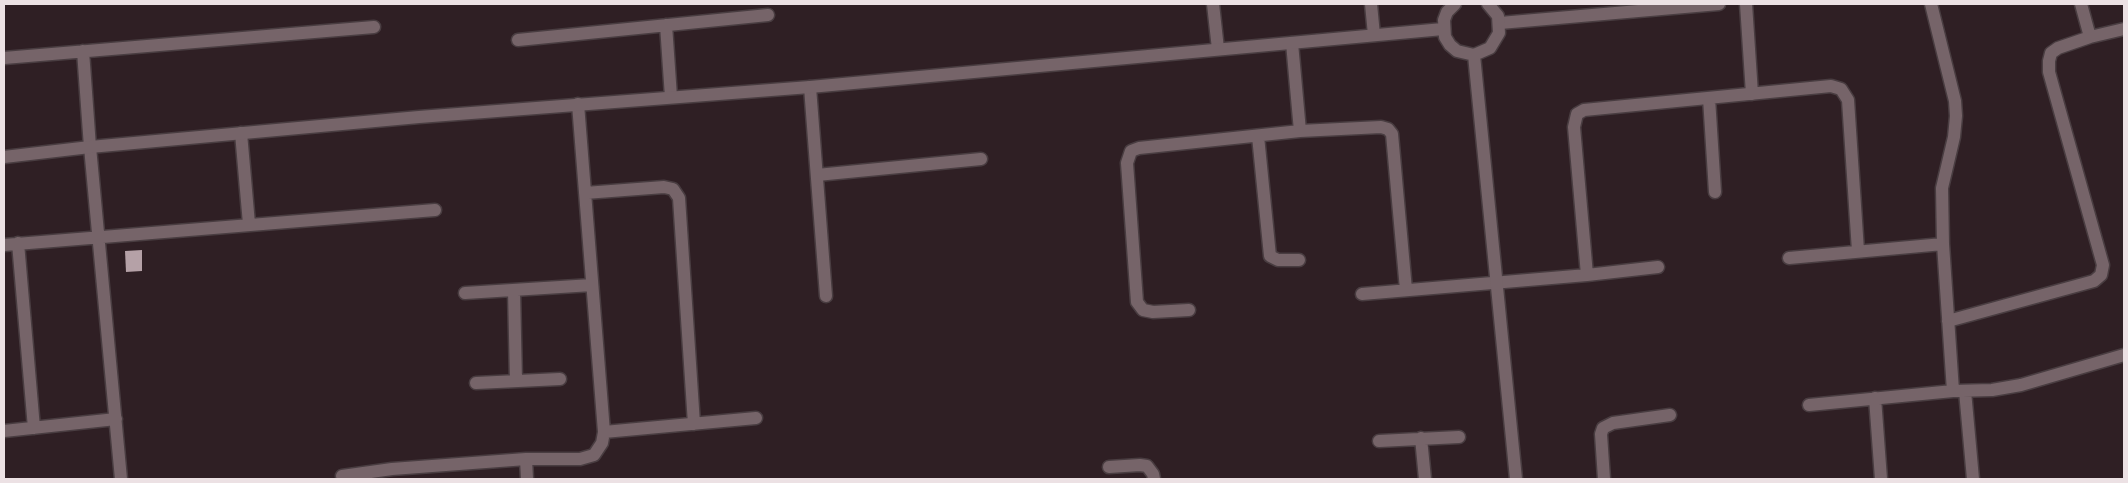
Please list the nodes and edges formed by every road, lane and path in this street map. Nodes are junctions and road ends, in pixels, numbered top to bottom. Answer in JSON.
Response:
{"nodes":[{"id":1,"x":1213,"y":4,"type":"edge"},
{"id":2,"x":1371,"y":4,"type":"edge"},
{"id":3,"x":1455,"y":4,"type":"edge"},
{"id":4,"x":1488,"y":4,"type":"edge"},
{"id":5,"x":1719,"y":4,"type":"edge"},
{"id":6,"x":1746,"y":4,"type":"edge"},
{"id":7,"x":1931,"y":4,"type":"edge"},
{"id":8,"x":2081,"y":4,"type":"edge"},
{"id":9,"x":768,"y":15,"type":"dead end"},
{"id":10,"x":1500,"y":23,"type":"junction"},
{"id":11,"x":666,"y":25,"type":"junction"},
{"id":12,"x":374,"y":27,"type":"dead end"},
{"id":13,"x":1443,"y":29,"type":"junction"},
{"id":14,"x":2124,"y":29,"type":"edge"},
{"id":15,"x":1374,"y":35,"type":"junction"},
{"id":16,"x":2090,"y":38,"type":"junction"},
{"id":17,"x":518,"y":40,"type":"dead end"},
{"id":18,"x":1292,"y":43,"type":"junction"},
{"id":19,"x":1218,"y":49,"type":"junction"},
{"id":20,"x":83,"y":51,"type":"junction"},
{"id":21,"x":1474,"y":55,"type":"junction"},
{"id":22,"x":4,"y":58,"type":"edge"},
{"id":23,"x":810,"y":87,"type":"junction"},
{"id":24,"x":1752,"y":94,"type":"junction"},
{"id":25,"x":671,"y":98,"type":"junction"},
{"id":26,"x":1710,"y":98,"type":"junction"},
{"id":27,"x":578,"y":104,"type":"junction"},
{"id":28,"x":1300,"y":131,"type":"junction"},
{"id":29,"x":241,"y":133,"type":"junction"},
{"id":30,"x":1258,"y":136,"type":"junction"},
{"id":31,"x":90,"y":147,"type":"junction"},
{"id":32,"x":4,"y":157,"type":"edge"},
{"id":33,"x":981,"y":159,"type":"dead end"},
{"id":34,"x":816,"y":175,"type":"junction"},
{"id":35,"x":1714,"y":192,"type":"dead end"},
{"id":36,"x":585,"y":193,"type":"junction"},
{"id":37,"x":435,"y":210,"type":"dead end"},
{"id":38,"x":249,"y":224,"type":"junction"},
{"id":39,"x":99,"y":236,"type":"junction"},
{"id":40,"x":18,"y":243,"type":"junction"},
{"id":41,"x":1943,"y":244,"type":"junction"},
{"id":42,"x":4,"y":245,"type":"edge"},
{"id":43,"x":1858,"y":251,"type":"junction"},
{"id":44,"x":1789,"y":258,"type":"dead end"},
{"id":45,"x":1299,"y":260,"type":"dead end"},
{"id":46,"x":1658,"y":267,"type":"dead end"},
{"id":47,"x":1587,"y":275,"type":"junction"},
{"id":48,"x":1497,"y":282,"type":"junction"},
{"id":49,"x":592,"y":285,"type":"junction"},
{"id":50,"x":1406,"y":290,"type":"junction"},
{"id":51,"x":514,"y":292,"type":"junction"},
{"id":52,"x":466,"y":294,"type":"dead end"},
{"id":53,"x":1362,"y":294,"type":"dead end"},
{"id":54,"x":826,"y":296,"type":"dead end"},
{"id":55,"x":1189,"y":310,"type":"dead end"},
{"id":56,"x":1948,"y":321,"type":"junction"},
{"id":57,"x":2124,"y":355,"type":"edge"},
{"id":58,"x":560,"y":379,"type":"dead end"},
{"id":59,"x":516,"y":381,"type":"junction"},
{"id":60,"x":476,"y":382,"type":"dead end"},
{"id":61,"x":1959,"y":391,"type":"junction"},
{"id":62,"x":1875,"y":398,"type":"junction"},
{"id":63,"x":1809,"y":405,"type":"dead end"},
{"id":64,"x":1670,"y":416,"type":"dead end"},
{"id":65,"x":756,"y":418,"type":"dead end"},
{"id":66,"x":116,"y":419,"type":"junction"},
{"id":67,"x":694,"y":424,"type":"junction"},
{"id":68,"x":34,"y":428,"type":"junction"},
{"id":69,"x":4,"y":431,"type":"edge"},
{"id":70,"x":604,"y":432,"type":"junction"},
{"id":71,"x":1459,"y":436,"type":"dead end"},
{"id":72,"x":1421,"y":438,"type":"junction"},
{"id":73,"x":1379,"y":440,"type":"dead end"},
{"id":74,"x":526,"y":460,"type":"junction"},
{"id":75,"x":1109,"y":467,"type":"dead end"},
{"id":76,"x":392,"y":474,"type":"edge"},
{"id":77,"x":342,"y":476,"type":"dead end"},
{"id":78,"x":121,"y":479,"type":"edge"},
{"id":79,"x":528,"y":479,"type":"edge"},
{"id":80,"x":1154,"y":479,"type":"edge"},
{"id":81,"x":1425,"y":479,"type":"edge"},
{"id":82,"x":1516,"y":479,"type":"edge"},
{"id":83,"x":1604,"y":479,"type":"edge"},
{"id":84,"x":1881,"y":479,"type":"edge"},
{"id":85,"x":1973,"y":479,"type":"edge"}],
"edges":[{"from":1,"to":19,"type":"street"},
{"from":2,"to":15,"type":"street"},
{"from":3,"to":13,"type":"street"},
{"from":4,"to":10,"type":"street"},
{"from":5,"to":10,"type":"street"},
{"from":6,"to":24,"type":"street"},
{"from":7,"to":41,"type":"street"},
{"from":8,"to":16,"type":"street"},
{"from":9,"to":11,"type":"street"},
{"from":10,"to":21,"type":"street"},
{"from":11,"to":17,"type":"street"},
{"from":11,"to":25,"type":"street"},
{"from":12,"to":20,"type":"street"},
{"from":13,"to":15,"type":"street"},
{"from":13,"to":21,"type":"street"},
{"from":14,"to":16,"type":"street"},
{"from":15,"to":18,"type":"street"},
{"from":16,"to":56,"type":"street"},
{"from":18,"to":19,"type":"street"},
{"from":18,"to":28,"type":"street"},
{"from":19,"to":23,"type":"street"},
{"from":20,"to":22,"type":"street"},
{"from":20,"to":31,"type":"street"},
{"from":21,"to":48,"type":"street"},
{"from":23,"to":25,"type":"street"},
{"from":23,"to":34,"type":"street"},
{"from":24,"to":26,"type":"street"},
{"from":24,"to":43,"type":"street"},
{"from":25,"to":27,"type":"street"},
{"from":26,"to":35,"type":"street"},
{"from":26,"to":47,"type":"street"},
{"from":27,"to":29,"type":"street"},
{"from":27,"to":36,"type":"street"},
{"from":28,"to":30,"type":"street"},
{"from":28,"to":50,"type":"street"},
{"from":29,"to":31,"type":"street"},
{"from":29,"to":38,"type":"street"},
{"from":30,"to":45,"type":"street"},
{"from":30,"to":55,"type":"street"},
{"from":31,"to":32,"type":"street"},
{"from":31,"to":39,"type":"street"},
{"from":33,"to":34,"type":"street"},
{"from":34,"to":54,"type":"street"},
{"from":36,"to":49,"type":"street"},
{"from":36,"to":67,"type":"street"},
{"from":37,"to":38,"type":"street"},
{"from":38,"to":39,"type":"street"},
{"from":39,"to":40,"type":"street"},
{"from":39,"to":66,"type":"street"},
{"from":40,"to":42,"type":"street"},
{"from":40,"to":68,"type":"street"},
{"from":41,"to":43,"type":"street"},
{"from":41,"to":56,"type":"street"},
{"from":43,"to":44,"type":"street"},
{"from":46,"to":47,"type":"street"},
{"from":47,"to":48,"type":"street"},
{"from":48,"to":50,"type":"street"},
{"from":48,"to":82,"type":"street"},
{"from":49,"to":51,"type":"street"},
{"from":49,"to":70,"type":"street"},
{"from":50,"to":53,"type":"street"},
{"from":51,"to":52,"type":"street"},
{"from":51,"to":59,"type":"street"},
{"from":56,"to":61,"type":"street"},
{"from":57,"to":61,"type":"street"},
{"from":58,"to":59,"type":"street"},
{"from":59,"to":60,"type":"street"},
{"from":61,"to":62,"type":"street"},
{"from":61,"to":85,"type":"street"},
{"from":62,"to":63,"type":"street"},
{"from":62,"to":84,"type":"street"},
{"from":64,"to":83,"type":"street"},
{"from":65,"to":67,"type":"street"},
{"from":66,"to":68,"type":"street"},
{"from":66,"to":78,"type":"street"},
{"from":67,"to":70,"type":"street"},
{"from":68,"to":69,"type":"street"},
{"from":70,"to":74,"type":"street"},
{"from":71,"to":72,"type":"street"},
{"from":72,"to":73,"type":"street"},
{"from":72,"to":81,"type":"street"},
{"from":74,"to":76,"type":"street"},
{"from":74,"to":79,"type":"street"},
{"from":75,"to":80,"type":"street"},
{"from":76,"to":77,"type":"street"}]}
